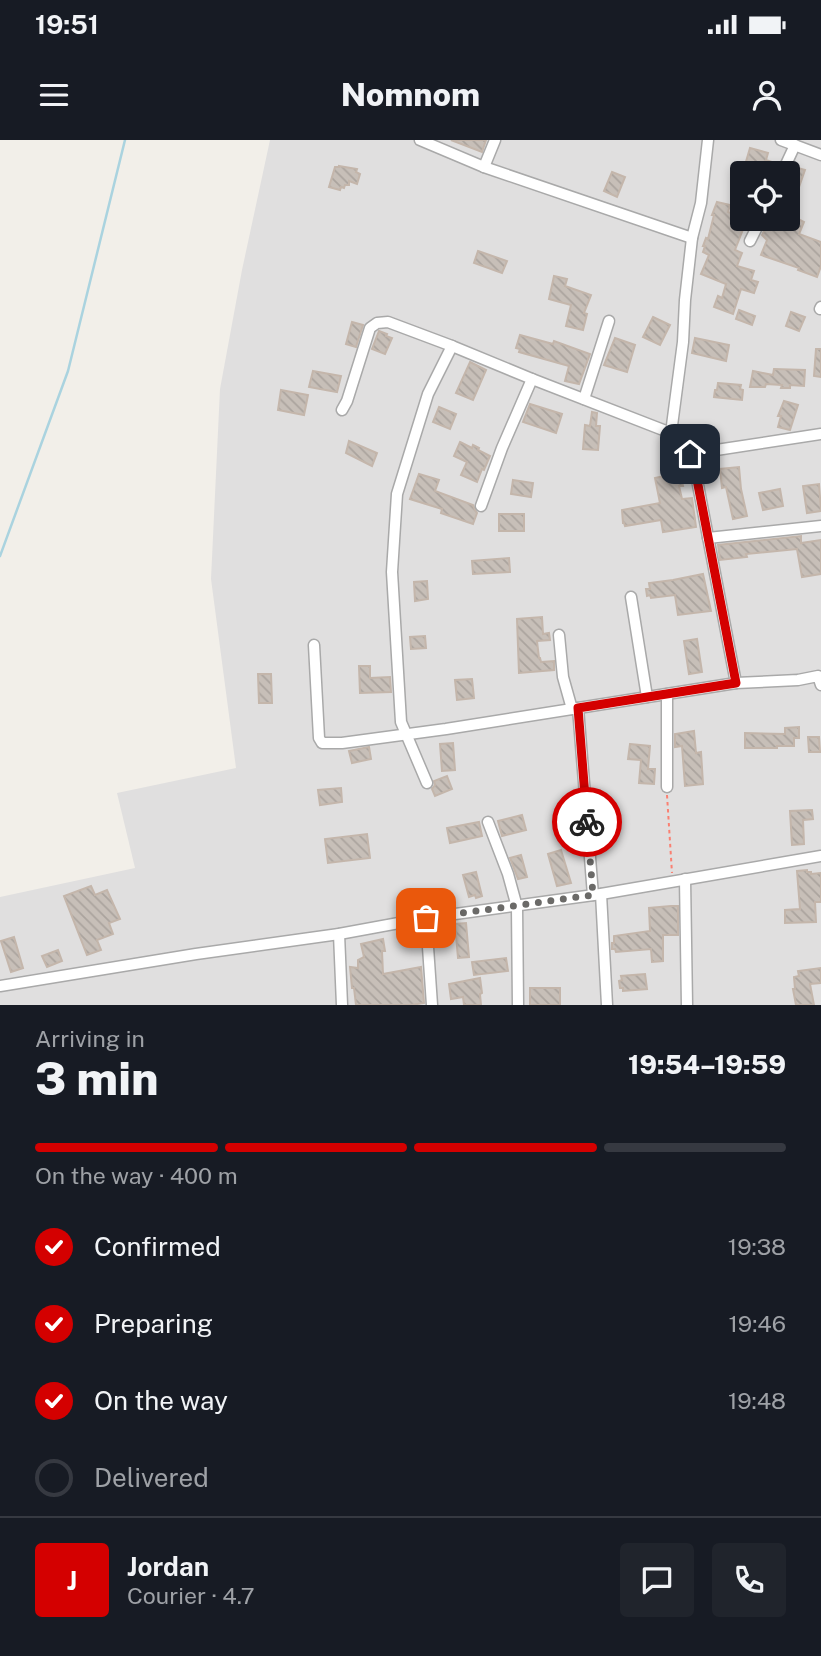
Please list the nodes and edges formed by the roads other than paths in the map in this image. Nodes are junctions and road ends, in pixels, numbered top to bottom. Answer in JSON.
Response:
{"nodes":[{"id":1,"x":420,"y":140,"type":"edge"},
{"id":2,"x":495,"y":140,"type":"edge"},
{"id":3,"x":708,"y":140,"type":"edge"},
{"id":4,"x":781,"y":140,"type":"edge"},
{"id":5,"x":795,"y":145,"type":"junction"},
{"id":6,"x":821,"y":155,"type":"edge"},
{"id":7,"x":788,"y":161,"type":"edge"},
{"id":8,"x":484,"y":167,"type":"junction"},
{"id":9,"x":755,"y":231,"type":"edge"},
{"id":10,"x":692,"y":238,"type":"junction"},
{"id":11,"x":750,"y":241,"type":"dead end"},
{"id":12,"x":609,"y":321,"type":"dead end"},
{"id":13,"x":452,"y":346,"type":"junction"},
{"id":14,"x":532,"y":379,"type":"junction"},
{"id":15,"x":584,"y":399,"type":"junction"},
{"id":16,"x":342,"y":410,"type":"dead end"},
{"id":17,"x":670,"y":433,"type":"junction"},
{"id":18,"x":821,"y":434,"type":"edge"},
{"id":19,"x":690,"y":454,"type":"junction"},
{"id":20,"x":481,"y":506,"type":"dead end"},
{"id":21,"x":821,"y":526,"type":"edge"},
{"id":22,"x":708,"y":538,"type":"junction"},
{"id":23,"x":631,"y":597,"type":"dead end"},
{"id":24,"x":559,"y":635,"type":"dead end"},
{"id":25,"x":314,"y":645,"type":"dead end"},
{"id":26,"x":820,"y":679,"type":"edge"},
{"id":27,"x":736,"y":683,"type":"junction"},
{"id":28,"x":667,"y":694,"type":"junction"},
{"id":29,"x":646,"y":697,"type":"junction"},
{"id":30,"x":575,"y":708,"type":"junction"},
{"id":31,"x":406,"y":735,"type":"junction"},
{"id":32,"x":428,"y":783,"type":"dead end"},
{"id":33,"x":667,"y":787,"type":"road end"},
{"id":34,"x":488,"y":822,"type":"dead end"},
{"id":35,"x":821,"y":856,"type":"edge"},
{"id":36,"x":685,"y":879,"type":"junction"},
{"id":37,"x":597,"y":894,"type":"junction"},
{"id":38,"x":517,"y":907,"type":"junction"},
{"id":39,"x":426,"y":918,"type":"junction"},
{"id":40,"x":339,"y":934,"type":"junction"},
{"id":41,"x":0,"y":986,"type":"edge"},
{"id":42,"x":342,"y":1005,"type":"edge"},
{"id":43,"x":432,"y":1005,"type":"edge"},
{"id":44,"x":518,"y":1005,"type":"edge"},
{"id":45,"x":607,"y":1005,"type":"edge"},
{"id":46,"x":687,"y":1005,"type":"edge"}],
"edges":[{"from":1,"to":8,"type":"street"},
{"from":2,"to":8,"type":"street"},
{"from":3,"to":10,"type":"street"},
{"from":4,"to":5,"type":"street"},
{"from":5,"to":6,"type":"street"},
{"from":5,"to":7,"type":"street"},
{"from":8,"to":10,"type":"street"},
{"from":9,"to":11,"type":"street"},
{"from":10,"to":17,"type":"street"},
{"from":12,"to":15,"type":"street"},
{"from":13,"to":14,"type":"street"},
{"from":13,"to":16,"type":"street"},
{"from":13,"to":31,"type":"street"},
{"from":14,"to":15,"type":"street"},
{"from":14,"to":20,"type":"street"},
{"from":15,"to":17,"type":"street"},
{"from":17,"to":19,"type":"street"},
{"from":18,"to":19,"type":"street"},
{"from":19,"to":22,"type":"street"},
{"from":21,"to":22,"type":"street"},
{"from":22,"to":27,"type":"street"},
{"from":23,"to":29,"type":"street"},
{"from":24,"to":30,"type":"street"},
{"from":25,"to":31,"type":"street"},
{"from":26,"to":27,"type":"street"},
{"from":27,"to":28,"type":"street"},
{"from":28,"to":29,"type":"street"},
{"from":28,"to":33,"type":"street"},
{"from":29,"to":30,"type":"street"},
{"from":30,"to":31,"type":"street"},
{"from":30,"to":37,"type":"street"},
{"from":31,"to":32,"type":"street"},
{"from":34,"to":38,"type":"street"},
{"from":35,"to":36,"type":"street"},
{"from":36,"to":37,"type":"street"},
{"from":36,"to":46,"type":"street"},
{"from":37,"to":38,"type":"street"},
{"from":37,"to":45,"type":"street"},
{"from":38,"to":39,"type":"street"},
{"from":38,"to":44,"type":"street"},
{"from":39,"to":40,"type":"street"},
{"from":39,"to":43,"type":"street"},
{"from":40,"to":41,"type":"street"},
{"from":40,"to":42,"type":"street"}]}
